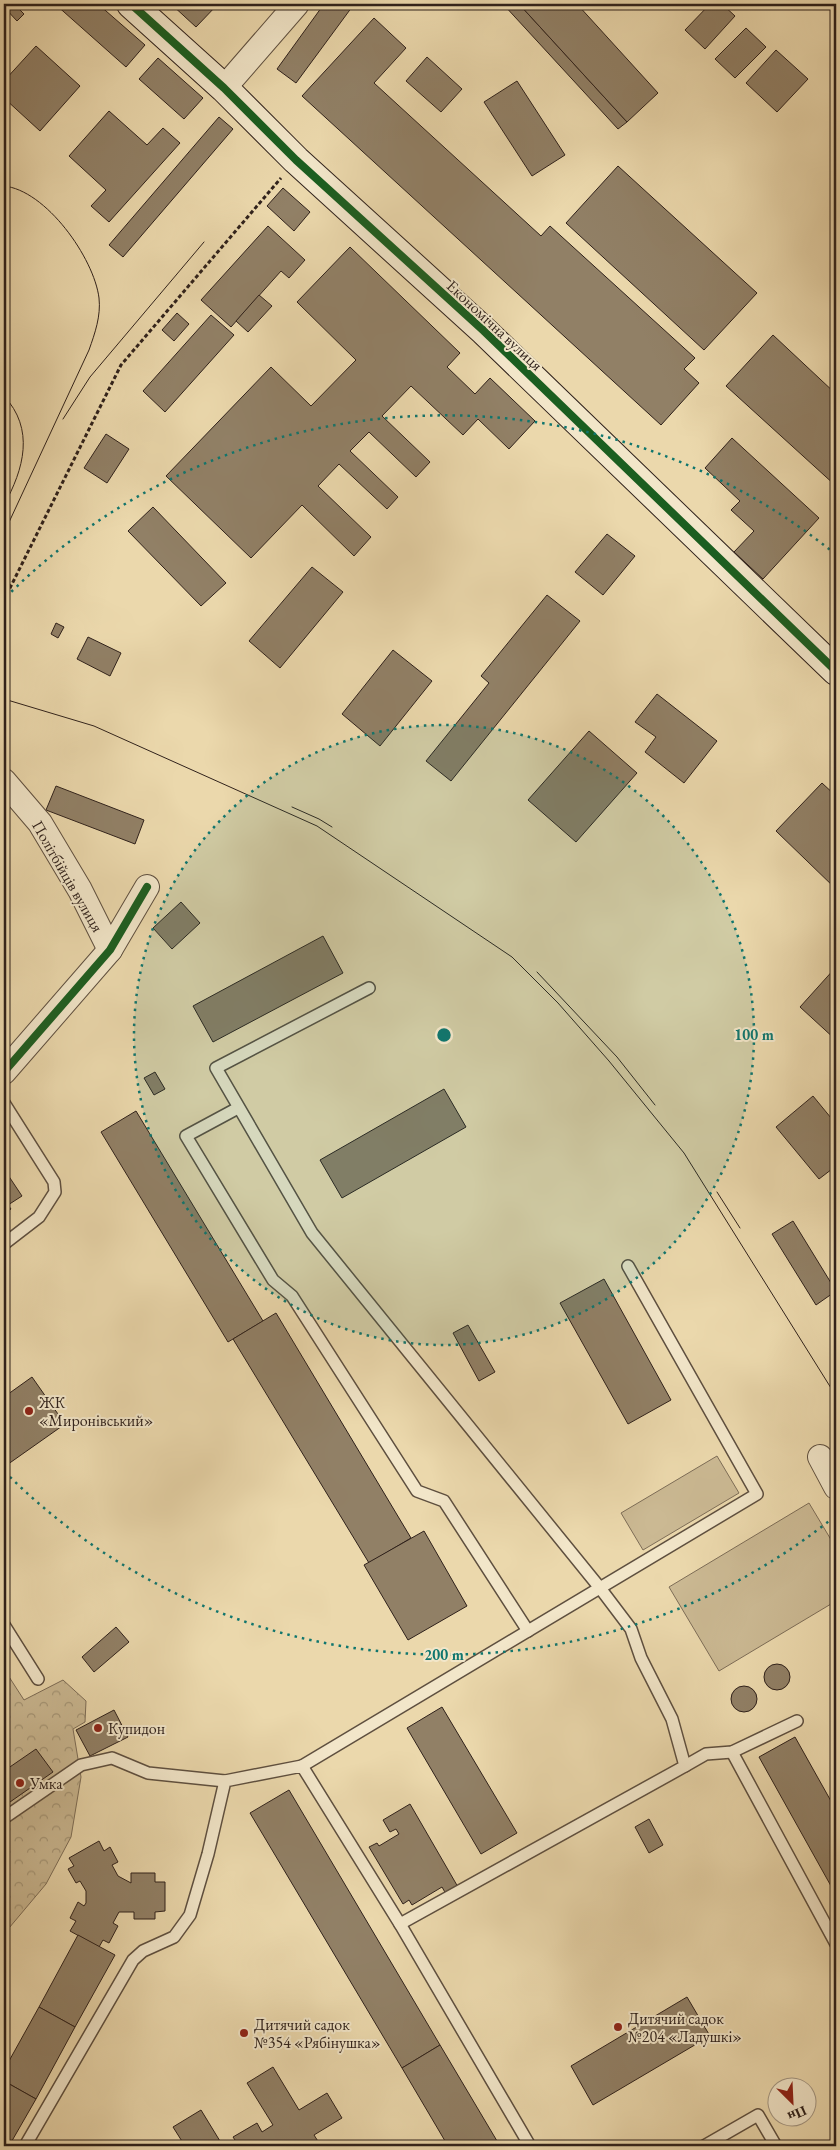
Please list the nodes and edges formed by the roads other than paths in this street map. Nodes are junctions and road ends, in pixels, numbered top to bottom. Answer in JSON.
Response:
{"nodes":[{"id":1,"x":131,"y":4,"type":"edge"},
{"id":2,"x":297,"y":4,"type":"edge"},
{"id":3,"x":224,"y":88,"type":"junction"},
{"id":4,"x":836,"y":671,"type":"edge"},
{"id":5,"x":4,"y":782,"type":"edge"},
{"id":6,"x":147,"y":887,"type":"dead end"},
{"id":7,"x":110,"y":950,"type":"junction"},
{"id":8,"x":368,"y":988,"type":"dead end"},
{"id":9,"x":4,"y":1072,"type":"edge"},
{"id":10,"x":4,"y":1103,"type":"edge"},
{"id":11,"x":238,"y":1108,"type":"junction"},
{"id":12,"x":4,"y":1244,"type":"edge"},
{"id":13,"x":628,"y":1266,"type":"dead end"},
{"id":14,"x":820,"y":1458,"type":"dead end"},
{"id":15,"x":836,"y":1487,"type":"edge"},
{"id":16,"x":600,"y":1588,"type":"junction"},
{"id":17,"x":4,"y":1625,"type":"edge"},
{"id":18,"x":528,"y":1631,"type":"junction"},
{"id":19,"x":38,"y":1679,"type":"dead end"},
{"id":20,"x":797,"y":1721,"type":"dead end"},
{"id":21,"x":732,"y":1752,"type":"junction"},
{"id":22,"x":302,"y":1766,"type":"junction"},
{"id":23,"x":685,"y":1766,"type":"junction"},
{"id":24,"x":225,"y":1781,"type":"junction"},
{"id":25,"x":4,"y":1818,"type":"edge"},
{"id":26,"x":400,"y":1924,"type":"junction"},
{"id":27,"x":836,"y":1944,"type":"edge"},
{"id":28,"x":25,"y":2146,"type":"edge"},
{"id":29,"x":530,"y":2146,"type":"edge"},
{"id":30,"x":704,"y":2146,"type":"edge"},
{"id":31,"x":776,"y":2146,"type":"edge"}],
"edges":[{"from":1,"to":3,"type":"street","name":"Економічна вулиця"},
{"from":2,"to":3,"type":"street"},
{"from":3,"to":4,"type":"street","name":"Економічна вулиця"},
{"from":5,"to":7,"type":"street","name":"Політбійців вулиця"},
{"from":6,"to":7,"type":"street"},
{"from":7,"to":9,"type":"street"},
{"from":8,"to":11,"type":"lane"},
{"from":10,"to":12,"type":"lane"},
{"from":11,"to":16,"type":"lane"},
{"from":11,"to":18,"type":"lane"},
{"from":13,"to":16,"type":"lane"},
{"from":14,"to":15,"type":"street"},
{"from":16,"to":18,"type":"lane"},
{"from":16,"to":23,"type":"lane"},
{"from":17,"to":19,"type":"lane"},
{"from":18,"to":22,"type":"lane"},
{"from":20,"to":21,"type":"lane"},
{"from":21,"to":23,"type":"lane"},
{"from":21,"to":27,"type":"lane"},
{"from":22,"to":24,"type":"lane"},
{"from":22,"to":26,"type":"lane"},
{"from":23,"to":26,"type":"lane"},
{"from":24,"to":25,"type":"lane"},
{"from":24,"to":28,"type":"lane"},
{"from":26,"to":29,"type":"lane"},
{"from":30,"to":31,"type":"lane"}]}
